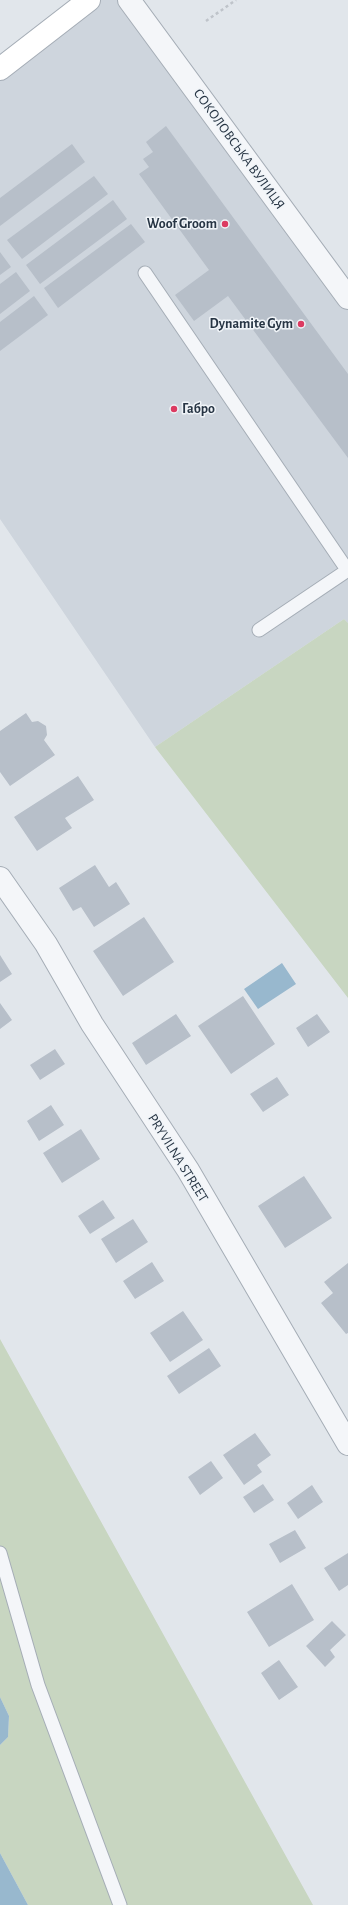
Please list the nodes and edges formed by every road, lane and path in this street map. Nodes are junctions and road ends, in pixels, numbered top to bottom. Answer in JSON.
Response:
{"nodes":[{"id":1,"x":129,"y":0,"type":"edge"},
{"id":2,"x":236,"y":0,"type":"edge"},
{"id":3,"x":81,"y":2,"type":"edge"},
{"id":4,"x":206,"y":21,"type":"dead end"},
{"id":5,"x":0,"y":69,"type":"edge"},
{"id":6,"x":145,"y":273,"type":"dead end"},
{"id":7,"x":348,"y":298,"type":"edge"},
{"id":8,"x":348,"y":570,"type":"edge"},
{"id":9,"x":259,"y":630,"type":"dead end"},
{"id":10,"x":0,"y":878,"type":"edge"},
{"id":11,"x":348,"y":1444,"type":"edge"},
{"id":12,"x":0,"y":1553,"type":"edge"},
{"id":13,"x":120,"y":1905,"type":"edge"}],
"edges":[{"from":1,"to":7,"type":"street","name":"СОКОЛОВСЬКА ВУЛИЦЯ"},
{"from":2,"to":4,"type":"path"},
{"from":3,"to":5,"type":"street"},
{"from":6,"to":8,"type":"lane"},
{"from":8,"to":9,"type":"lane"},
{"from":10,"to":11,"type":"street","name":"PRYVILNA STREET"},
{"from":12,"to":13,"type":"lane"}]}
